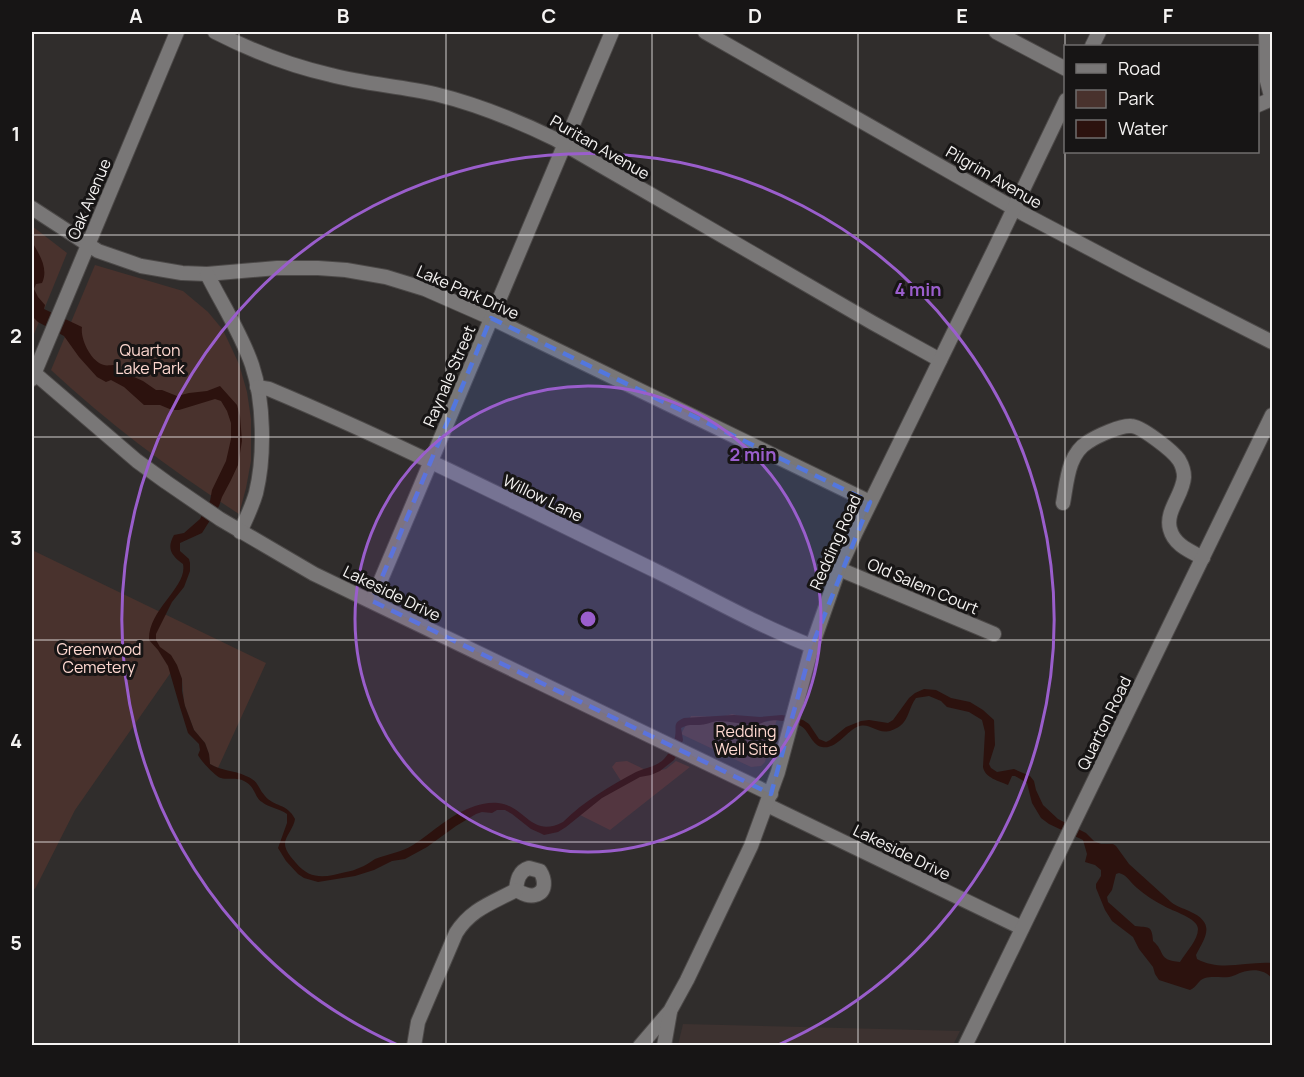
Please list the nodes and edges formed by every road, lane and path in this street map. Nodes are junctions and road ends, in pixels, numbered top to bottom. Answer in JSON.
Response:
{"nodes":[{"id":1,"x":177,"y":32,"type":"edge"},
{"id":2,"x":215,"y":32,"type":"edge"},
{"id":3,"x":612,"y":32,"type":"edge"},
{"id":4,"x":705,"y":32,"type":"edge"},
{"id":5,"x":996,"y":32,"type":"edge"},
{"id":6,"x":1266,"y":32,"type":"edge"},
{"id":7,"x":1064,"y":68,"type":"edge"},
{"id":8,"x":1272,"y":100,"type":"edge"},
{"id":9,"x":1064,"y":102,"type":"edge"},
{"id":10,"x":565,"y":146,"type":"junction"},
{"id":11,"x":32,"y":208,"type":"edge"},
{"id":12,"x":1014,"y":208,"type":"junction"},
{"id":13,"x":87,"y":245,"type":"junction"},
{"id":14,"x":207,"y":274,"type":"junction"},
{"id":15,"x":491,"y":318,"type":"junction"},
{"id":16,"x":1272,"y":342,"type":"edge"},
{"id":17,"x":940,"y":360,"type":"junction"},
{"id":18,"x":32,"y":374,"type":"edge"},
{"id":19,"x":257,"y":387,"type":"junction"},
{"id":20,"x":1272,"y":415,"type":"edge"},
{"id":21,"x":431,"y":462,"type":"junction"},
{"id":22,"x":870,"y":502,"type":"junction"},
{"id":23,"x":1063,"y":503,"type":"dead end"},
{"id":24,"x":240,"y":532,"type":"junction"},
{"id":25,"x":1203,"y":558,"type":"junction"},
{"id":26,"x":839,"y":569,"type":"junction"},
{"id":27,"x":372,"y":602,"type":"junction"},
{"id":28,"x":994,"y":634,"type":"dead end"},
{"id":29,"x":812,"y":646,"type":"junction"},
{"id":30,"x":769,"y":799,"type":"junction"},
{"id":31,"x":516,"y":890,"type":"dead end"},
{"id":32,"x":1022,"y":928,"type":"junction"},
{"id":33,"x":670,"y":1011,"type":"junction"},
{"id":34,"x":414,"y":1046,"type":"edge"},
{"id":35,"x":640,"y":1046,"type":"edge"},
{"id":36,"x":664,"y":1046,"type":"edge"},
{"id":37,"x":965,"y":1046,"type":"edge"}],
"edges":[{"from":1,"to":13,"type":"street","name":"Oak Avenue"},
{"from":2,"to":10,"type":"street","name":"Puritan Avenue"},
{"from":3,"to":10,"type":"street","name":"Raynale Street"},
{"from":4,"to":12,"type":"street","name":"Pilgrim Avenue"},
{"from":5,"to":7,"type":"street"},
{"from":6,"to":8,"type":"street"},
{"from":9,"to":12,"type":"street","name":"Redding Road"},
{"from":10,"to":15,"type":"street","name":"Raynale Street"},
{"from":10,"to":17,"type":"street","name":"Puritan Avenue"},
{"from":11,"to":13,"type":"street","name":"Lake Park Drive"},
{"from":12,"to":16,"type":"street","name":"Pilgrim Avenue"},
{"from":12,"to":17,"type":"street","name":"Redding Road"},
{"from":13,"to":14,"type":"street","name":"Lake Park Drive"},
{"from":13,"to":18,"type":"street","name":"Oak Avenue"},
{"from":14,"to":15,"type":"street","name":"Lake Park Drive"},
{"from":14,"to":19,"type":"street"},
{"from":15,"to":21,"type":"street","name":"Raynale Street"},
{"from":15,"to":22,"type":"street","name":"Lake Park Drive"},
{"from":17,"to":22,"type":"street","name":"Redding Road"},
{"from":18,"to":24,"type":"street","name":"Lakeside Drive"},
{"from":19,"to":21,"type":"street","name":"Willow Lane"},
{"from":19,"to":24,"type":"street"},
{"from":20,"to":25,"type":"street","name":"Quarton Road"},
{"from":21,"to":27,"type":"street","name":"Raynale Street"},
{"from":21,"to":29,"type":"street","name":"Willow Lane"},
{"from":22,"to":26,"type":"street","name":"Redding Road"},
{"from":23,"to":25,"type":"street"},
{"from":24,"to":27,"type":"street","name":"Lakeside Drive"},
{"from":25,"to":32,"type":"street","name":"Quarton Road"},
{"from":26,"to":28,"type":"street","name":"Old Salem Court"},
{"from":26,"to":29,"type":"street","name":"Redding Road"},
{"from":27,"to":30,"type":"street","name":"Lakeside Drive"},
{"from":29,"to":30,"type":"street","name":"Redding Road"},
{"from":30,"to":32,"type":"street","name":"Lakeside Drive"},
{"from":30,"to":33,"type":"street","name":"Redding Road"},
{"from":31,"to":34,"type":"street"},
{"from":32,"to":37,"type":"street","name":"Quarton Road"},
{"from":33,"to":35,"type":"street","name":"Redding Road"},
{"from":33,"to":36,"type":"street","name":"Redding Road"}]}
